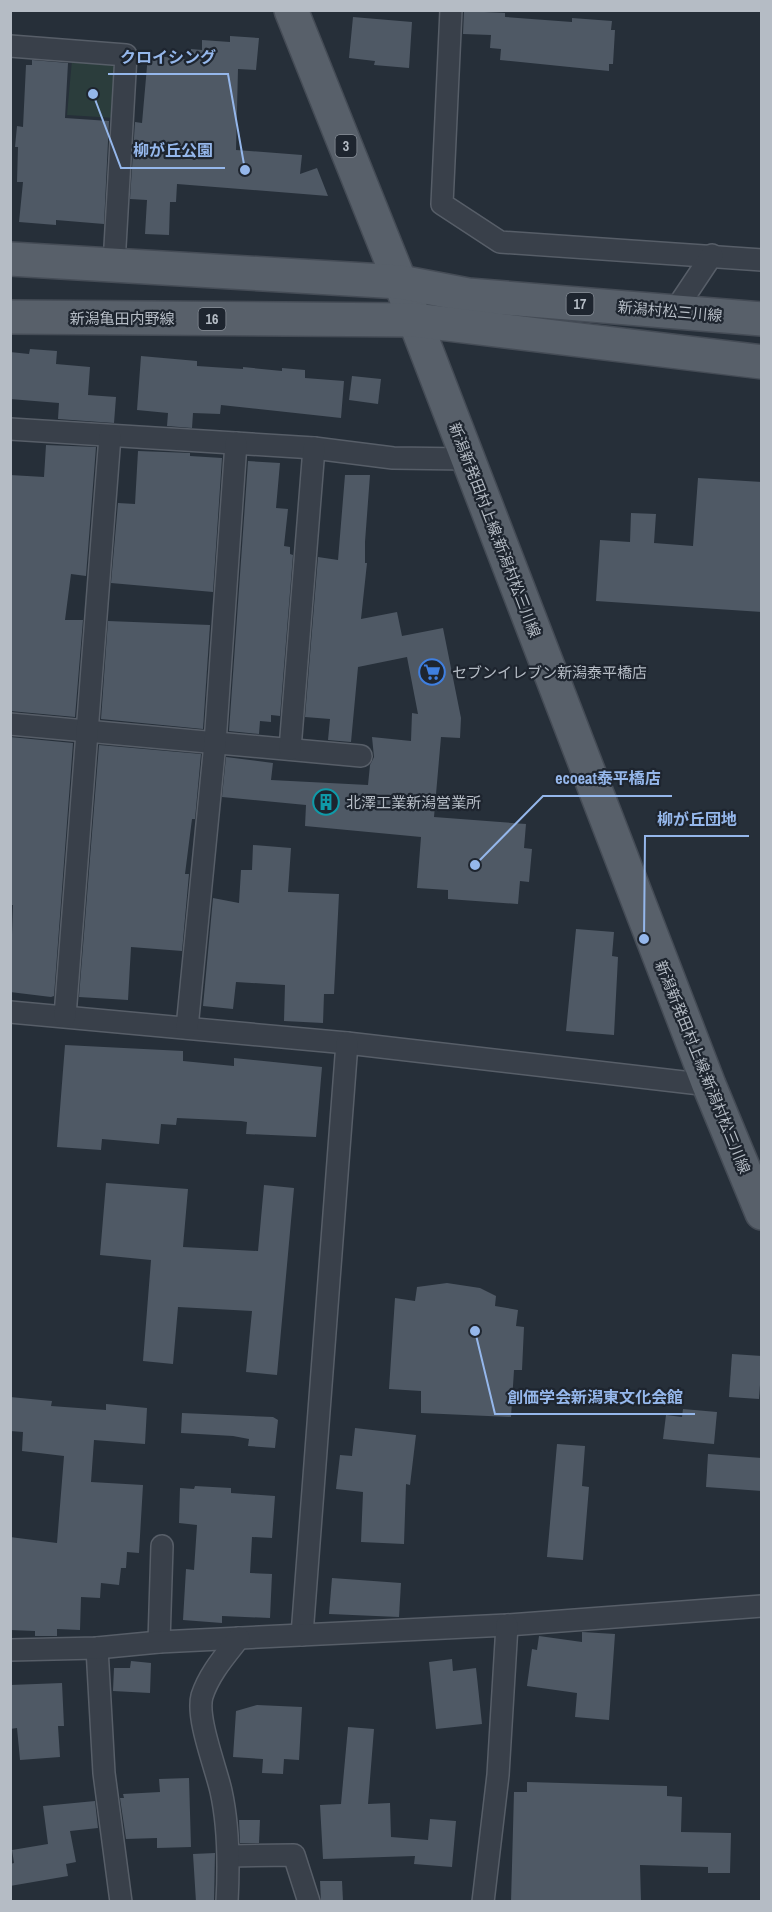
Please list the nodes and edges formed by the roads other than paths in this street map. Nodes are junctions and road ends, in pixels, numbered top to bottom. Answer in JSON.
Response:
{"nodes":[{"id":1,"x":291,"y":10,"type":"edge"},
{"id":2,"x":451,"y":10,"type":"edge"},
{"id":3,"x":10,"y":46,"type":"edge"},
{"id":4,"x":712,"y":255,"type":"junction"},
{"id":5,"x":10,"y":259,"type":"edge"},
{"id":6,"x":762,"y":260,"type":"edge"},
{"id":7,"x":114,"y":264,"type":"junction"},
{"id":8,"x":400,"y":282,"type":"junction"},
{"id":9,"x":674,"y":312,"type":"junction"},
{"id":10,"x":10,"y":317,"type":"edge"},
{"id":11,"x":762,"y":319,"type":"edge"},
{"id":12,"x":414,"y":321,"type":"junction"},
{"id":13,"x":762,"y":362,"type":"edge"},
{"id":14,"x":10,"y":429,"type":"edge"},
{"id":15,"x":110,"y":436,"type":"junction"},
{"id":16,"x":236,"y":443,"type":"junction"},
{"id":17,"x":314,"y":448,"type":"junction"},
{"id":18,"x":467,"y":459,"type":"junction"},
{"id":19,"x":10,"y":724,"type":"edge"},
{"id":20,"x":85,"y":730,"type":"junction"},
{"id":21,"x":214,"y":743,"type":"junction"},
{"id":22,"x":290,"y":749,"type":"junction"},
{"id":23,"x":361,"y":756,"type":"dead end"},
{"id":24,"x":10,"y":1012,"type":"edge"},
{"id":25,"x":65,"y":1016,"type":"junction"},
{"id":26,"x":187,"y":1028,"type":"junction"},
{"id":27,"x":347,"y":1043,"type":"junction"},
{"id":28,"x":709,"y":1085,"type":"junction"},
{"id":29,"x":762,"y":1214,"type":"edge"},
{"id":30,"x":162,"y":1545,"type":"dead end"},
{"id":31,"x":762,"y":1606,"type":"edge"},
{"id":32,"x":507,"y":1625,"type":"junction"},
{"id":33,"x":302,"y":1635,"type":"junction"},
{"id":34,"x":239,"y":1638,"type":"junction"},
{"id":35,"x":159,"y":1642,"type":"junction"},
{"id":36,"x":97,"y":1648,"type":"junction"},
{"id":37,"x":10,"y":1650,"type":"edge"},
{"id":38,"x":229,"y":1856,"type":"junction"},
{"id":39,"x":122,"y":1902,"type":"edge"},
{"id":40,"x":227,"y":1902,"type":"edge"},
{"id":41,"x":309,"y":1902,"type":"edge"},
{"id":42,"x":483,"y":1902,"type":"edge"}],
"edges":[{"from":1,"to":8,"type":"main road","number":"3"},
{"from":2,"to":4,"type":"street"},
{"from":3,"to":7,"type":"street"},
{"from":4,"to":6,"type":"street"},
{"from":4,"to":9,"type":"street"},
{"from":5,"to":7,"type":"main road"},
{"from":7,"to":8,"type":"main road"},
{"from":8,"to":9,"type":"main road","name":"新潟村松三川線","number":"17"},
{"from":8,"to":12,"type":"main road","name":"新潟新発田村上線;新潟村松三川線","number":"3"},
{"from":9,"to":11,"type":"main road","name":"新潟村松三川線","number":"17"},
{"from":10,"to":12,"type":"main road","name":"新潟亀田内野線","number":"16"},
{"from":12,"to":13,"type":"main road"},
{"from":12,"to":18,"type":"main road","name":"新潟新発田村上線;新潟村松三川線","number":"3"},
{"from":14,"to":15,"type":"street"},
{"from":15,"to":16,"type":"street"},
{"from":15,"to":20,"type":"street"},
{"from":16,"to":17,"type":"street"},
{"from":16,"to":21,"type":"street"},
{"from":17,"to":18,"type":"street"},
{"from":17,"to":22,"type":"street"},
{"from":18,"to":28,"type":"main road","name":"新潟新発田村上線;新潟村松三川線","number":"3"},
{"from":19,"to":20,"type":"street"},
{"from":20,"to":21,"type":"street"},
{"from":20,"to":25,"type":"street"},
{"from":21,"to":22,"type":"street"},
{"from":21,"to":26,"type":"street"},
{"from":22,"to":23,"type":"street"},
{"from":24,"to":25,"type":"street"},
{"from":25,"to":26,"type":"street"},
{"from":26,"to":27,"type":"street"},
{"from":27,"to":28,"type":"street"},
{"from":27,"to":33,"type":"street"},
{"from":28,"to":29,"type":"main road","name":"新潟新発田村上線;新潟村松三川線","number":"3"},
{"from":30,"to":35,"type":"street"},
{"from":31,"to":32,"type":"street"},
{"from":32,"to":33,"type":"street"},
{"from":32,"to":42,"type":"street"},
{"from":33,"to":34,"type":"street"},
{"from":34,"to":35,"type":"street"},
{"from":34,"to":38,"type":"street"},
{"from":35,"to":36,"type":"street"},
{"from":36,"to":37,"type":"street"},
{"from":36,"to":39,"type":"street"},
{"from":38,"to":40,"type":"street"},
{"from":38,"to":41,"type":"street"}]}
